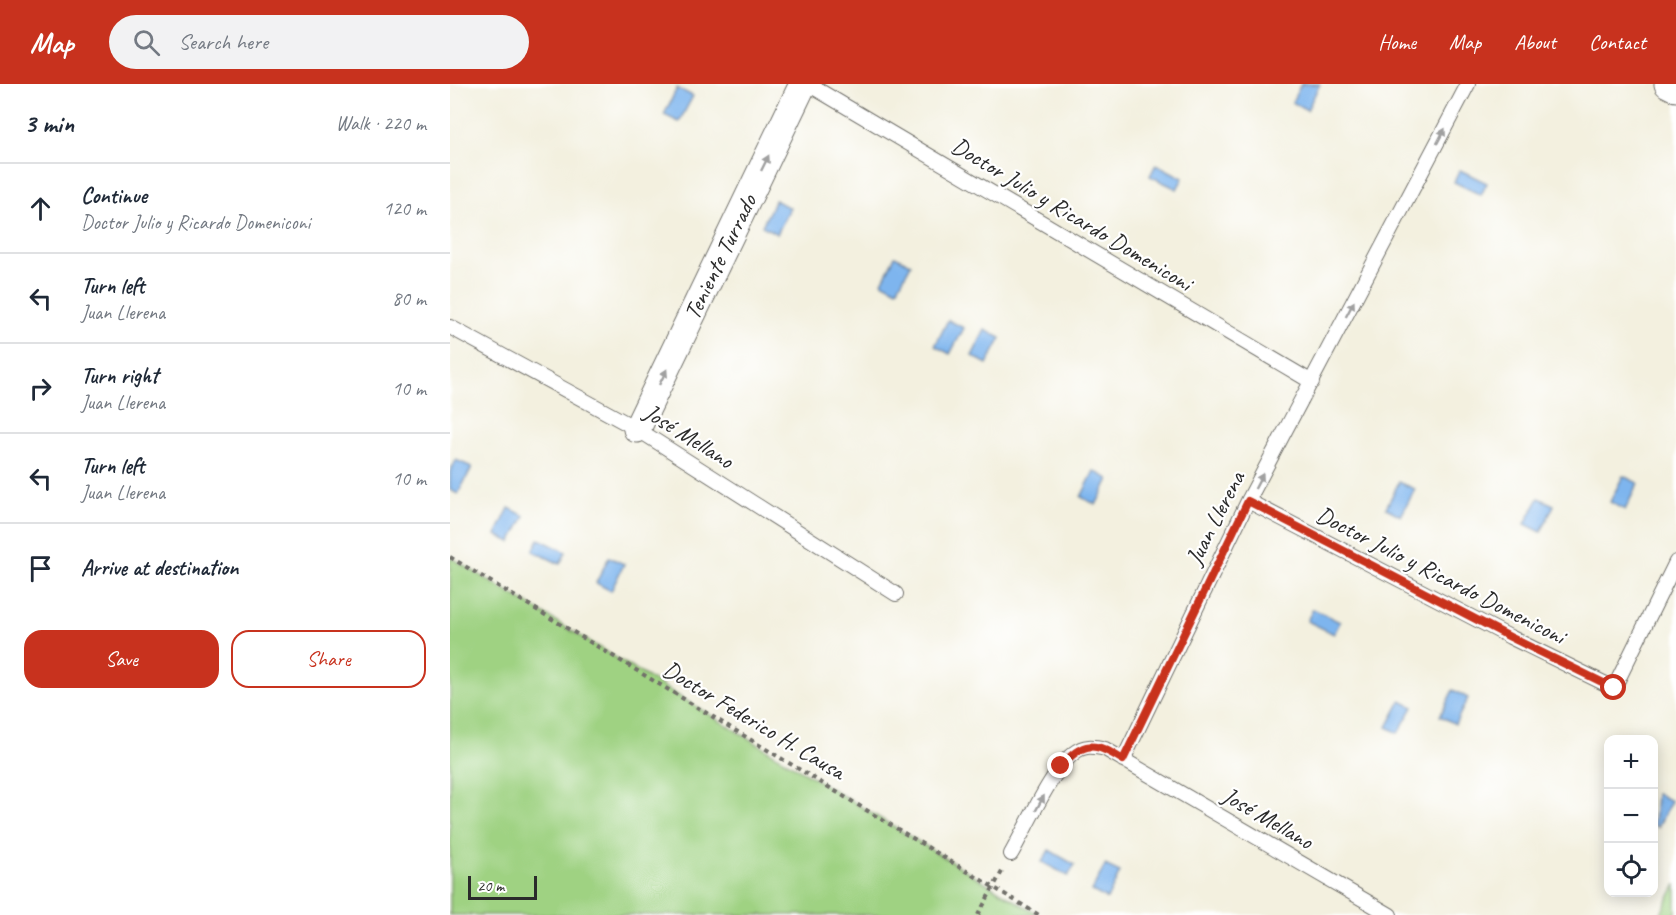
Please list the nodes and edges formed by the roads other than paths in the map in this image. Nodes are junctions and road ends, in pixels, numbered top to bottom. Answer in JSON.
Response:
{"nodes":[{"id":1,"x":803,"y":84,"type":"edge"},
{"id":2,"x":808,"y":84,"type":"edge"},
{"id":3,"x":1468,"y":84,"type":"edge"},
{"id":4,"x":1668,"y":84,"type":"edge"},
{"id":5,"x":1676,"y":88,"type":"edge"},
{"id":6,"x":450,"y":327,"type":"edge"},
{"id":7,"x":1312,"y":382,"type":"junction"},
{"id":8,"x":637,"y":429,"type":"junction"},
{"id":9,"x":1248,"y":501,"type":"junction"},
{"id":10,"x":1676,"y":562,"type":"edge"},
{"id":11,"x":896,"y":594,"type":"dead end"},
{"id":12,"x":1123,"y":760,"type":"junction"},
{"id":13,"x":1011,"y":854,"type":"road end"},
{"id":14,"x":1390,"y":915,"type":"edge"}],
"edges":[{"from":8,"to":1,"type":"street","name":"Teniente Turrado","one_way":true},
{"from":2,"to":7,"type":"lane","name":"Doctor Julio y Ricardo Domeniconi"},
{"from":7,"to":3,"type":"lane","name":"Juan Llerena","one_way":true},
{"from":4,"to":5,"type":"street"},
{"from":6,"to":8,"type":"lane","name":"José Mellano"},
{"from":9,"to":7,"type":"lane","name":"Juan Llerena","one_way":true},
{"from":8,"to":11,"type":"lane","name":"José Mellano"},
{"from":9,"to":10,"type":"lane","name":"Doctor Julio y Ricardo Domeniconi"},
{"from":9,"to":12,"type":"lane","name":"Juan Llerena"},
{"from":13,"to":12,"type":"lane","one_way":true},
{"from":12,"to":14,"type":"lane","name":"José Mellano"}]}
